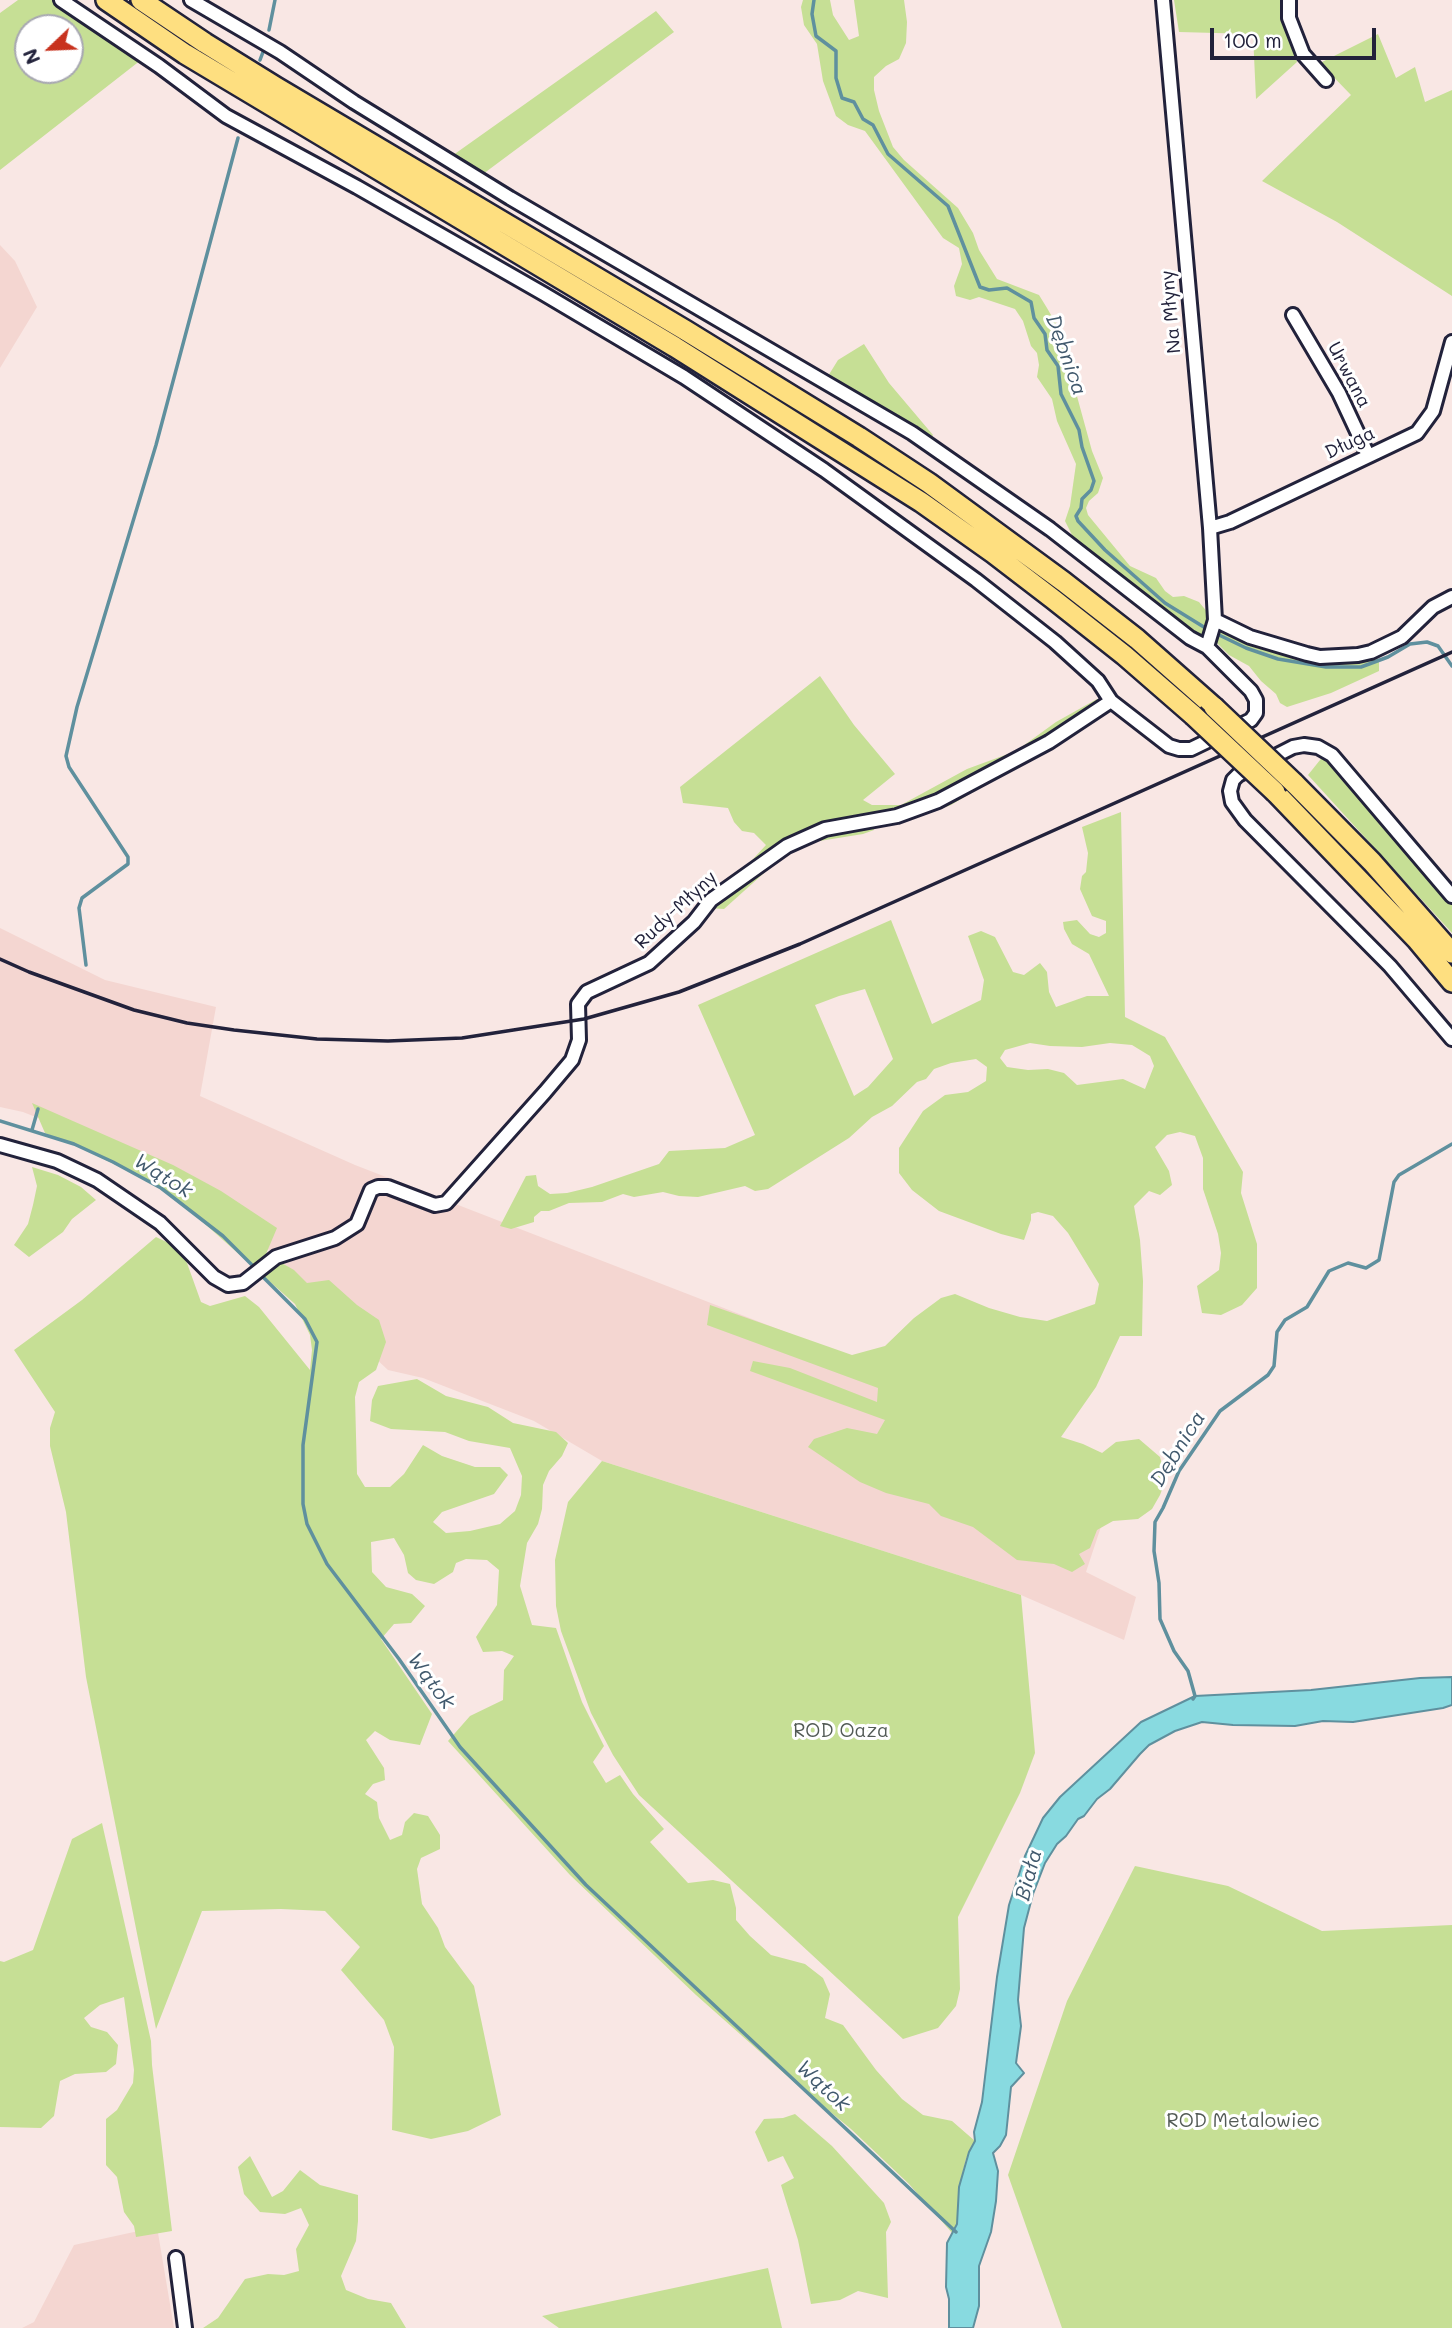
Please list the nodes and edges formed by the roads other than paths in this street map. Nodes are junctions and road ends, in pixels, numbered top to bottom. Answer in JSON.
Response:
{"nodes":[{"id":1,"x":61,"y":0,"type":"edge"},
{"id":2,"x":106,"y":0,"type":"edge"},
{"id":3,"x":141,"y":0,"type":"edge"},
{"id":4,"x":191,"y":0,"type":"edge"},
{"id":5,"x":1163,"y":0,"type":"edge"},
{"id":6,"x":1289,"y":0,"type":"edge"},
{"id":7,"x":1326,"y":80,"type":"dead end"},
{"id":8,"x":1293,"y":315,"type":"dead end"},
{"id":9,"x":1452,"y":342,"type":"edge"},
{"id":10,"x":1368,"y":455,"type":"junction"},
{"id":11,"x":1210,"y":528,"type":"junction"},
{"id":12,"x":1452,"y":597,"type":"edge"},
{"id":13,"x":1215,"y":620,"type":"junction"},
{"id":14,"x":1207,"y":647,"type":"junction"},
{"id":15,"x":1111,"y":701,"type":"junction"},
{"id":16,"x":1452,"y":896,"type":"edge"},
{"id":17,"x":1452,"y":953,"type":"edge"},
{"id":18,"x":1452,"y":982,"type":"edge"},
{"id":19,"x":1452,"y":1039,"type":"edge"},
{"id":20,"x":0,"y":1145,"type":"edge"},
{"id":21,"x":176,"y":2258,"type":"dead end"},
{"id":22,"x":185,"y":2328,"type":"edge"}],
"edges":[{"from":1,"to":15,"type":"street"},
{"from":2,"to":18,"type":"main road","bridge":true},
{"from":3,"to":17,"type":"main road","bridge":true},
{"from":4,"to":14,"type":"street"},
{"from":5,"to":11,"type":"street","name":"Na Młyny"},
{"from":6,"to":7,"type":"street"},
{"from":8,"to":10,"type":"street","name":"Urwana"},
{"from":9,"to":10,"type":"street","name":"Długa"},
{"from":10,"to":11,"type":"street","name":"Długa"},
{"from":11,"to":13,"type":"street","name":"Na Młyny"},
{"from":12,"to":13,"type":"street"},
{"from":13,"to":14,"type":"street"},
{"from":14,"to":15,"type":"street"},
{"from":15,"to":20,"type":"street","name":"Rudy-Młyny"},
{"from":16,"to":19,"type":"street"},
{"from":21,"to":22,"type":"street"}]}
